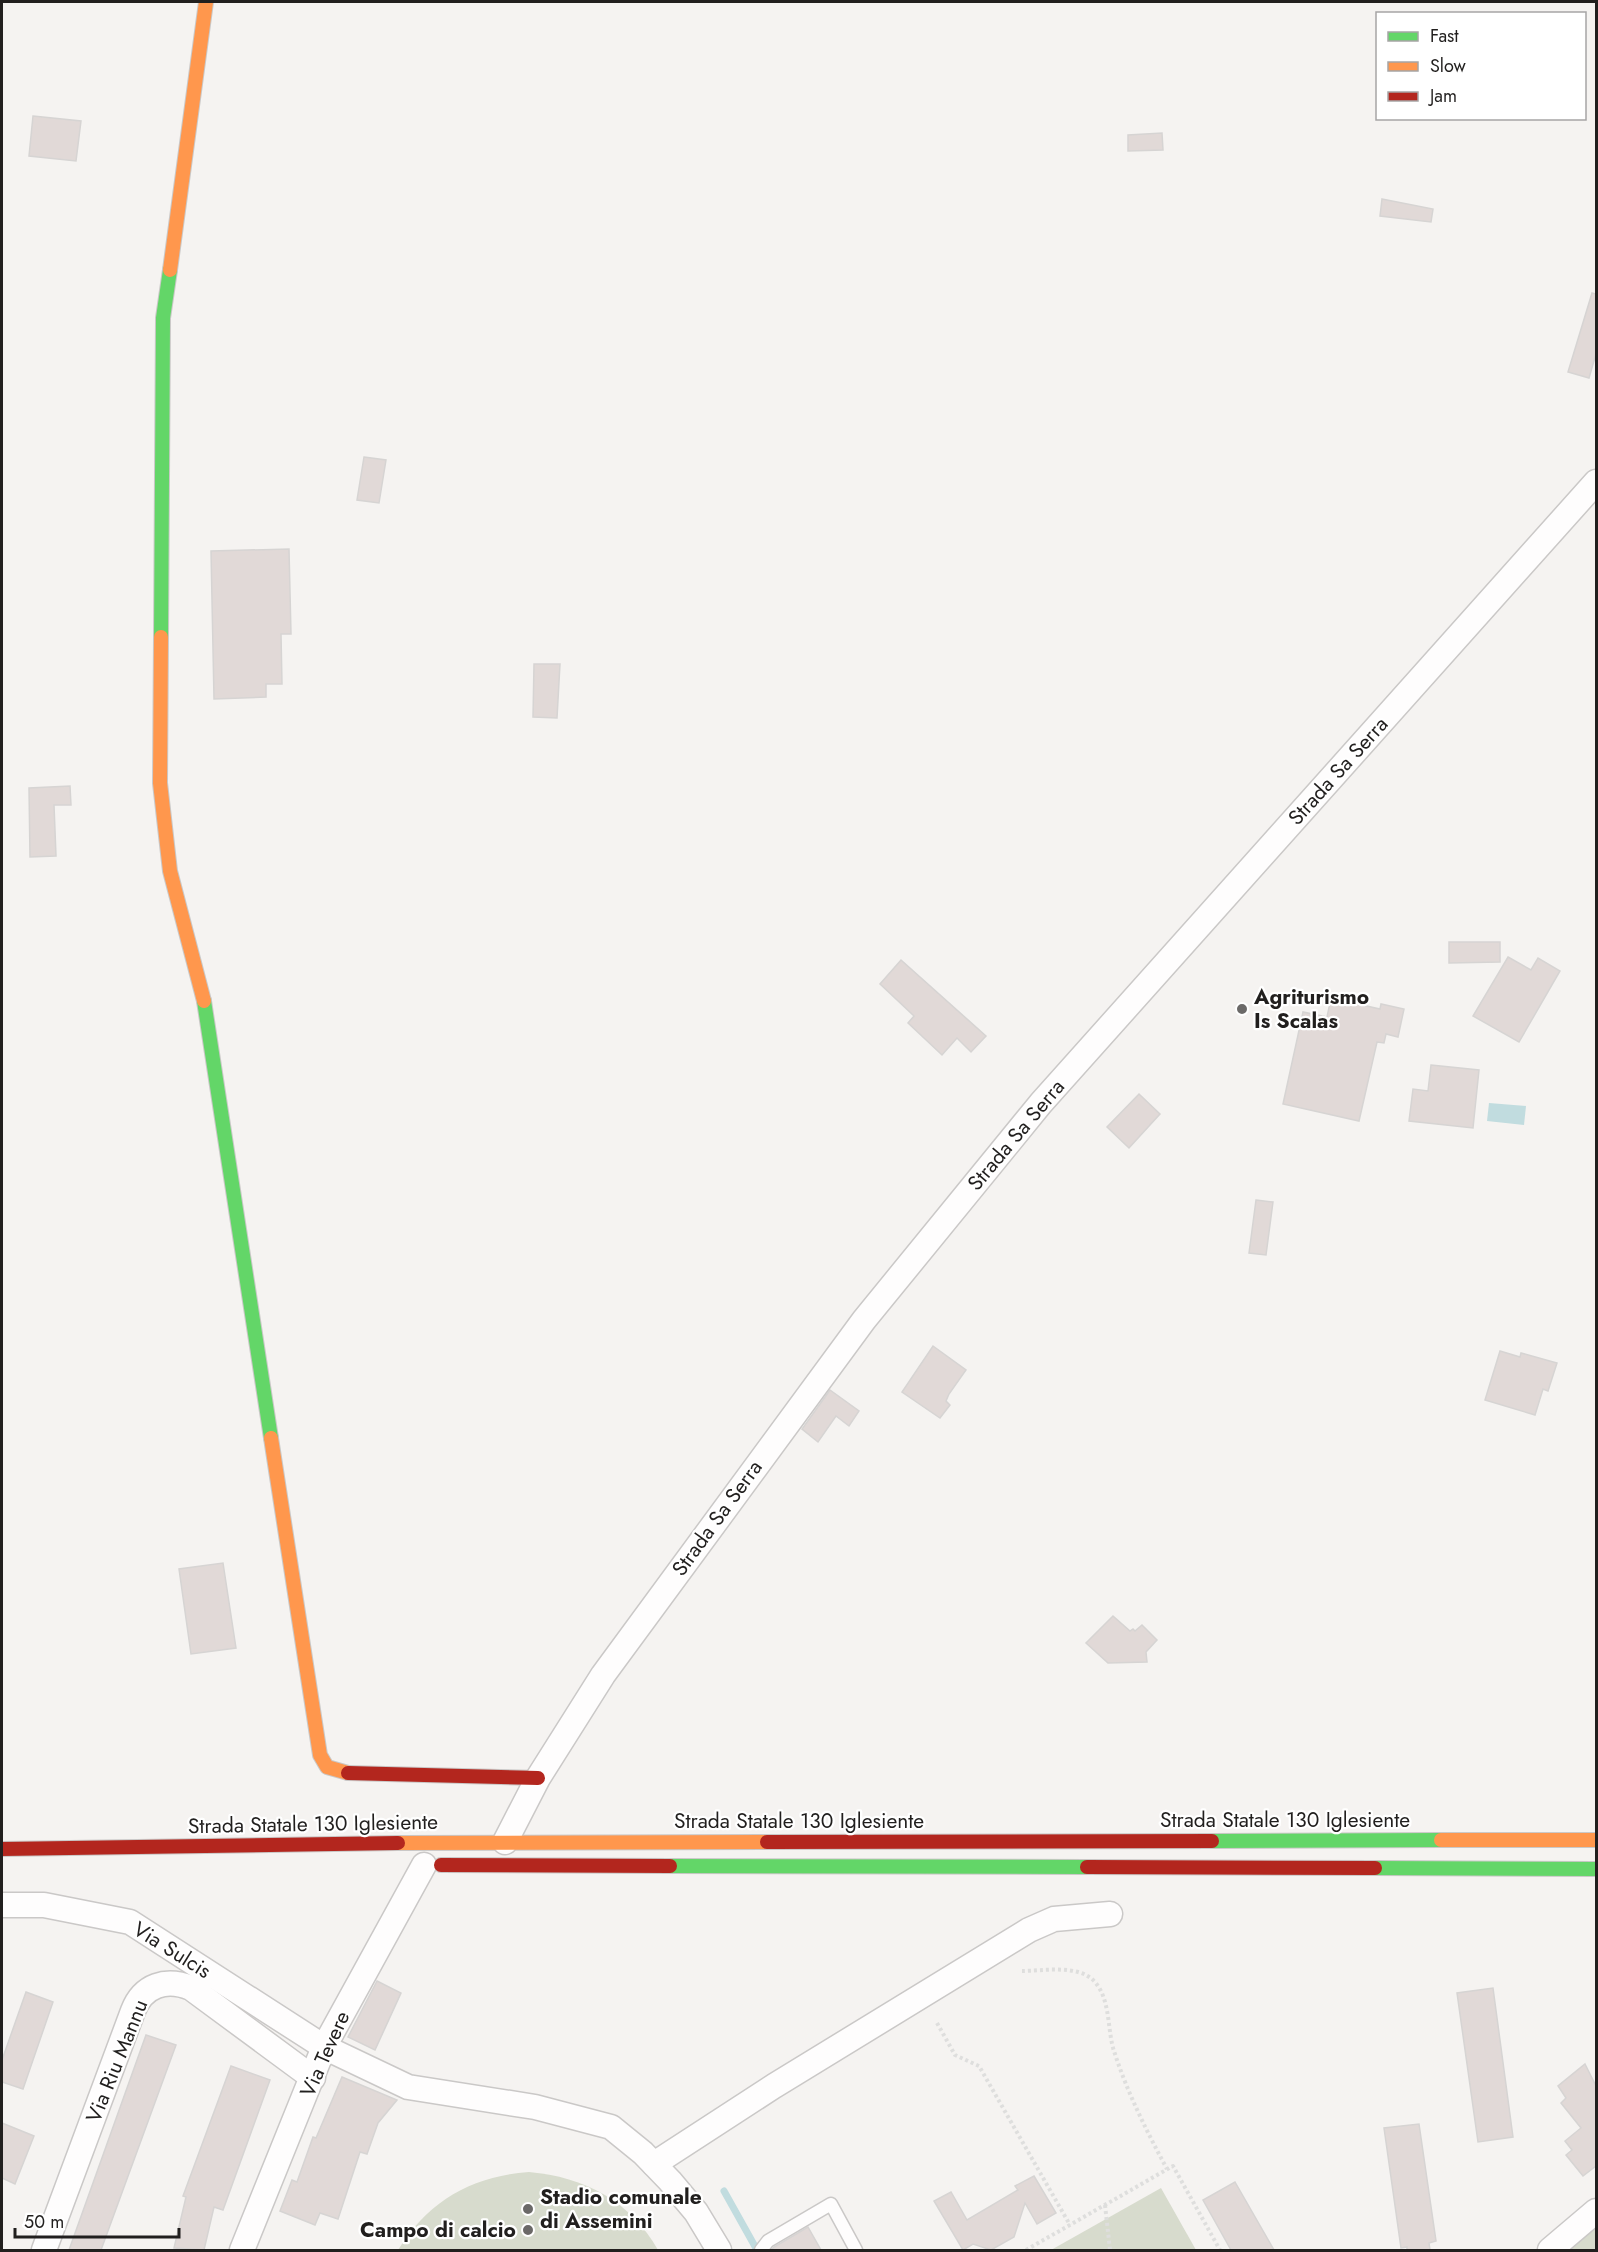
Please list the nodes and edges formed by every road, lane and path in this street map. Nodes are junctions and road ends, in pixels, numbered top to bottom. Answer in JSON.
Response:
{"nodes":[{"id":1,"x":206,"y":2,"type":"edge"},
{"id":2,"x":1596,"y":482,"type":"edge"},
{"id":3,"x":538,"y":1778,"type":"junction"},
{"id":4,"x":1596,"y":1840,"type":"edge"},
{"id":5,"x":506,"y":1842,"type":"junction"},
{"id":6,"x":2,"y":1849,"type":"edge"},
{"id":7,"x":418,"y":1865,"type":"joint"},
{"id":8,"x":1596,"y":1869,"type":"edge"},
{"id":9,"x":2,"y":1905,"type":"edge"},
{"id":10,"x":1110,"y":1914,"type":"dead end"},
{"id":11,"x":1022,"y":1971,"type":"dead end"},
{"id":12,"x":937,"y":2023,"type":"dead end"},
{"id":13,"x":324,"y":2047,"type":"junction"},
{"id":14,"x":314,"y":2078,"type":"junction"},
{"id":15,"x":654,"y":2164,"type":"junction"},
{"id":16,"x":1167,"y":2169,"type":"junction"},
{"id":17,"x":1106,"y":2205,"type":"junction"},
{"id":18,"x":1596,"y":2211,"type":"edge"},
{"id":19,"x":1070,"y":2225,"type":"junction"},
{"id":20,"x":44,"y":2250,"type":"edge"},
{"id":21,"x":242,"y":2250,"type":"edge"},
{"id":22,"x":719,"y":2250,"type":"edge"},
{"id":23,"x":761,"y":2250,"type":"edge"},
{"id":24,"x":856,"y":2250,"type":"edge"},
{"id":25,"x":1026,"y":2250,"type":"edge"},
{"id":26,"x":1110,"y":2250,"type":"edge"},
{"id":27,"x":1220,"y":2250,"type":"edge"},
{"id":28,"x":1550,"y":2250,"type":"edge"}],
"edges":[{"from":1,"to":3,"type":"main road"},
{"from":2,"to":3,"type":"street","name":"Strada Sa Serra"},
{"from":3,"to":5,"type":"street","name":"Strada Sa Serra"},
{"from":4,"to":5,"type":"main road","name":"Strada Statale 130 Iglesiente"},
{"from":5,"to":6,"type":"main road","name":"Strada Statale 130 Iglesiente"},
{"from":7,"to":8,"type":"main road","name":"Strada Statale 130 Iglesiente"},
{"from":7,"to":13,"type":"street","name":"Via Tevere"},
{"from":9,"to":13,"type":"street","name":"Via Sulcis"},
{"from":10,"to":15,"type":"street"},
{"from":11,"to":16,"type":"path"},
{"from":12,"to":19,"type":"path"},
{"from":13,"to":14,"type":"street","name":"Via Tevere"},
{"from":13,"to":15,"type":"street","name":"Via Sulcis"},
{"from":14,"to":20,"type":"street","name":"Via Riu Mannu"},
{"from":14,"to":21,"type":"street","name":"Via Tevere"},
{"from":15,"to":22,"type":"street","name":"Via Sulcis"},
{"from":16,"to":17,"type":"path"},
{"from":16,"to":27,"type":"path"},
{"from":17,"to":19,"type":"path"},
{"from":17,"to":26,"type":"path"},
{"from":18,"to":28,"type":"street"},
{"from":19,"to":25,"type":"path"},
{"from":23,"to":24,"type":"lane"}]}
